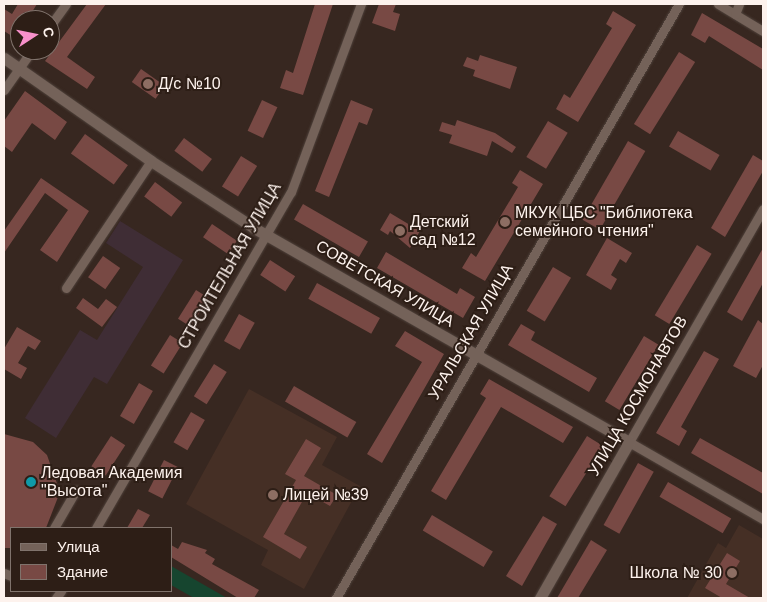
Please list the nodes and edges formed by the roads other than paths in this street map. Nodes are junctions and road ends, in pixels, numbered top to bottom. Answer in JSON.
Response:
{"nodes":[{"id":1,"x":361,"y":4,"type":"edge"},
{"id":2,"x":679,"y":4,"type":"edge"},
{"id":3,"x":718,"y":4,"type":"edge"},
{"id":4,"x":739,"y":4,"type":"edge"},
{"id":5,"x":735,"y":14,"type":"junction"},
{"id":6,"x":763,"y":31,"type":"edge"},
{"id":7,"x":4,"y":58,"type":"edge"},
{"id":8,"x":25,"y":60,"type":"edge"},
{"id":9,"x":19,"y":68,"type":"junction"},
{"id":10,"x":4,"y":90,"type":"edge"},
{"id":11,"x":151,"y":162,"type":"junction"},
{"id":12,"x":763,"y":209,"type":"edge"},
{"id":13,"x":267,"y":235,"type":"junction"},
{"id":14,"x":66,"y":288,"type":"dead end"},
{"id":15,"x":476,"y":354,"type":"junction"},
{"id":16,"x":629,"y":442,"type":"junction"},
{"id":17,"x":76,"y":490,"type":"dead end"},
{"id":18,"x":763,"y":518,"type":"edge"},
{"id":19,"x":55,"y":527,"type":"edge"},
{"id":20,"x":97,"y":527,"type":"edge"},
{"id":21,"x":336,"y":598,"type":"edge"},
{"id":22,"x":540,"y":598,"type":"edge"}],
"edges":[{"from":1,"to":13,"type":"street","name":"СТРОИТЕЛЬНАЯ УЛИЦА"},
{"from":2,"to":15,"type":"street","name":"УРАЛЬСКАЯ УЛИЦА"},
{"from":3,"to":5,"type":"street"},
{"from":4,"to":5,"type":"street"},
{"from":5,"to":6,"type":"street"},
{"from":7,"to":9,"type":"street","name":"СОВЕТСКАЯ УЛИЦА"},
{"from":8,"to":9,"type":"street"},
{"from":9,"to":10,"type":"street"},
{"from":9,"to":11,"type":"street","name":"СОВЕТСКАЯ УЛИЦА"},
{"from":11,"to":13,"type":"street","name":"СОВЕТСКАЯ УЛИЦА"},
{"from":11,"to":14,"type":"street"},
{"from":12,"to":16,"type":"street","name":"УЛИЦА КОСМОНАВТОВ"},
{"from":13,"to":15,"type":"street","name":"СОВЕТСКАЯ УЛИЦА"},
{"from":13,"to":20,"type":"street","name":"СТРОИТЕЛЬНАЯ УЛИЦА"},
{"from":15,"to":16,"type":"street","name":"СОВЕТСКАЯ УЛИЦА"},
{"from":15,"to":21,"type":"street","name":"УРАЛЬСКАЯ УЛИЦА"},
{"from":16,"to":18,"type":"street","name":"СОВЕТСКАЯ УЛИЦА"},
{"from":16,"to":22,"type":"street","name":"УЛИЦА КОСМОНАВТОВ"},
{"from":17,"to":19,"type":"street"}]}
